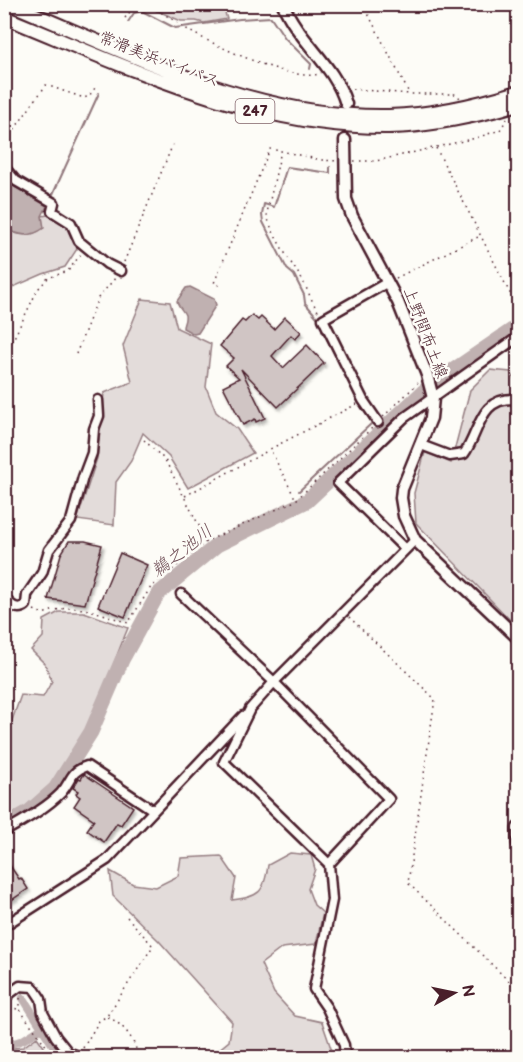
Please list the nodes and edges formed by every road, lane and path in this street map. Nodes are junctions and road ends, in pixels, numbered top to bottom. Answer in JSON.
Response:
{"nodes":[{"id":1,"x":10,"y":4,"type":"edge"},
{"id":2,"x":283,"y":4,"type":"edge"},
{"id":3,"x":363,"y":4,"type":"edge"},
{"id":4,"x":4,"y":17,"type":"edge"},
{"id":5,"x":125,"y":18,"type":"dead end"},
{"id":6,"x":329,"y":68,"type":"junction"},
{"id":7,"x":95,"y":88,"type":"dead end"},
{"id":8,"x":342,"y":89,"type":"junction"},
{"id":9,"x":519,"y":92,"type":"edge"},
{"id":10,"x":410,"y":94,"type":"junction"},
{"id":11,"x":346,"y":104,"type":"dead end"},
{"id":12,"x":469,"y":105,"type":"junction"},
{"id":13,"x":514,"y":105,"type":"edge"},
{"id":14,"x":345,"y":140,"type":"dead end"},
{"id":15,"x":4,"y":144,"type":"edge"},
{"id":16,"x":173,"y":144,"type":"dead end"},
{"id":17,"x":436,"y":148,"type":"junction"},
{"id":18,"x":281,"y":151,"type":"junction"},
{"id":19,"x":345,"y":161,"type":"junction"},
{"id":20,"x":4,"y":167,"type":"edge"},
{"id":21,"x":481,"y":236,"type":"junction"},
{"id":22,"x":90,"y":260,"type":"dead end"},
{"id":23,"x":118,"y":274,"type":"junction"},
{"id":24,"x":388,"y":282,"type":"junction"},
{"id":25,"x":219,"y":285,"type":"dead end"},
{"id":26,"x":516,"y":304,"type":"dead end"},
{"id":27,"x":323,"y":319,"type":"junction"},
{"id":28,"x":519,"y":337,"type":"edge"},
{"id":29,"x":76,"y":354,"type":"dead end"},
{"id":30,"x":4,"y":358,"type":"edge"},
{"id":31,"x":427,"y":375,"type":"junction"},
{"id":32,"x":433,"y":398,"type":"junction"},
{"id":33,"x":99,"y":400,"type":"dead end"},
{"id":34,"x":363,"y":400,"type":"junction"},
{"id":35,"x":519,"y":407,"type":"edge"},
{"id":36,"x":378,"y":422,"type":"junction"},
{"id":37,"x":144,"y":440,"type":"dead end"},
{"id":38,"x":421,"y":445,"type":"junction"},
{"id":39,"x":270,"y":450,"type":"junction"},
{"id":40,"x":185,"y":496,"type":"junction"},
{"id":41,"x":296,"y":500,"type":"junction"},
{"id":42,"x":415,"y":540,"type":"junction"},
{"id":43,"x":207,"y":542,"type":"junction"},
{"id":44,"x":405,"y":549,"type":"junction"},
{"id":45,"x":181,"y":594,"type":"dead end"},
{"id":46,"x":4,"y":598,"type":"edge"},
{"id":47,"x":26,"y":605,"type":"junction"},
{"id":48,"x":344,"y":612,"type":"junction"},
{"id":49,"x":519,"y":638,"type":"edge"},
{"id":50,"x":274,"y":682,"type":"junction"},
{"id":51,"x":250,"y":710,"type":"junction"},
{"id":52,"x":153,"y":810,"type":"junction"},
{"id":53,"x":519,"y":828,"type":"edge"},
{"id":54,"x":4,"y":832,"type":"edge"},
{"id":55,"x":519,"y":844,"type":"edge"},
{"id":56,"x":329,"y":864,"type":"junction"},
{"id":57,"x":127,"y":917,"type":"dead end"},
{"id":58,"x":4,"y":926,"type":"edge"},
{"id":59,"x":519,"y":990,"type":"edge"},
{"id":60,"x":20,"y":992,"type":"dead end"},
{"id":61,"x":4,"y":998,"type":"edge"},
{"id":62,"x":4,"y":1007,"type":"edge"},
{"id":63,"x":20,"y":1010,"type":"junction"},
{"id":64,"x":107,"y":1016,"type":"junction"},
{"id":65,"x":78,"y":1057,"type":"edge"},
{"id":66,"x":55,"y":1058,"type":"edge"},
{"id":67,"x":83,"y":1058,"type":"edge"},
{"id":68,"x":138,"y":1058,"type":"edge"},
{"id":69,"x":345,"y":1058,"type":"edge"},
{"id":70,"x":362,"y":1058,"type":"edge"},
{"id":71,"x":410,"y":1058,"type":"edge"}],
"edges":[{"from":1,"to":12,"type":"highway","name":"常滑美浜バイパス","number":"247"},
{"from":2,"to":6,"type":"main road"},
{"from":3,"to":10,"type":"path"},
{"from":4,"to":13,"type":"highway","name":"常滑美浜バイパス","number":"247"},
{"from":5,"to":6,"type":"path"},
{"from":6,"to":8,"type":"main road"},
{"from":7,"to":15,"type":"path"},
{"from":8,"to":10,"type":"path"},
{"from":8,"to":11,"type":"main road"},
{"from":9,"to":12,"type":"highway","name":"常滑美浜バイパス","number":"247"},
{"from":10,"to":12,"type":"path"},
{"from":13,"to":17,"type":"path"},
{"from":14,"to":19,"type":"main road","name":"上野間布土線"},
{"from":16,"to":23,"type":"path"},
{"from":17,"to":19,"type":"path"},
{"from":17,"to":21,"type":"path"},
{"from":18,"to":19,"type":"path"},
{"from":18,"to":25,"type":"path"},
{"from":18,"to":27,"type":"path"},
{"from":19,"to":24,"type":"main road","name":"上野間布土線"},
{"from":20,"to":23,"type":"street"},
{"from":21,"to":24,"type":"path"},
{"from":21,"to":26,"type":"path"},
{"from":22,"to":30,"type":"path"},
{"from":23,"to":29,"type":"path"},
{"from":24,"to":27,"type":"street"},
{"from":24,"to":31,"type":"main road","name":"上野間布土線"},
{"from":27,"to":34,"type":"street"},
{"from":28,"to":32,"type":"street"},
{"from":31,"to":32,"type":"main road","name":"上野間布土線"},
{"from":31,"to":36,"type":"path"},
{"from":32,"to":38,"type":"main road","name":"上野間布土線"},
{"from":32,"to":44,"type":"street"},
{"from":33,"to":47,"type":"street"},
{"from":34,"to":36,"type":"street"},
{"from":34,"to":39,"type":"path"},
{"from":35,"to":38,"type":"street"},
{"from":36,"to":41,"type":"path"},
{"from":37,"to":40,"type":"path"},
{"from":38,"to":42,"type":"main road","name":"上野間布土線"},
{"from":39,"to":40,"type":"path"},
{"from":39,"to":41,"type":"path"},
{"from":40,"to":43,"type":"path"},
{"from":41,"to":43,"type":"path"},
{"from":42,"to":44,"type":"street"},
{"from":42,"to":49,"type":"main road","name":"上野間布土線"},
{"from":43,"to":47,"type":"path"},
{"from":44,"to":48,"type":"street"},
{"from":45,"to":50,"type":"street"},
{"from":46,"to":47,"type":"street"},
{"from":48,"to":50,"type":"street"},
{"from":48,"to":59,"type":"path"},
{"from":50,"to":51,"type":"street"},
{"from":50,"to":56,"type":"street"},
{"from":51,"to":52,"type":"street"},
{"from":51,"to":56,"type":"street"},
{"from":52,"to":54,"type":"street"},
{"from":52,"to":58,"type":"street"},
{"from":53,"to":55,"type":"main road"},
{"from":56,"to":69,"type":"street"},
{"from":57,"to":64,"type":"path"},
{"from":60,"to":63,"type":"path"},
{"from":61,"to":65,"type":"street"},
{"from":62,"to":63,"type":"path"},
{"from":63,"to":66,"type":"path"},
{"from":64,"to":65,"type":"path"},
{"from":64,"to":68,"type":"path"},
{"from":65,"to":67,"type":"street"},
{"from":70,"to":71,"type":"path"}]}
